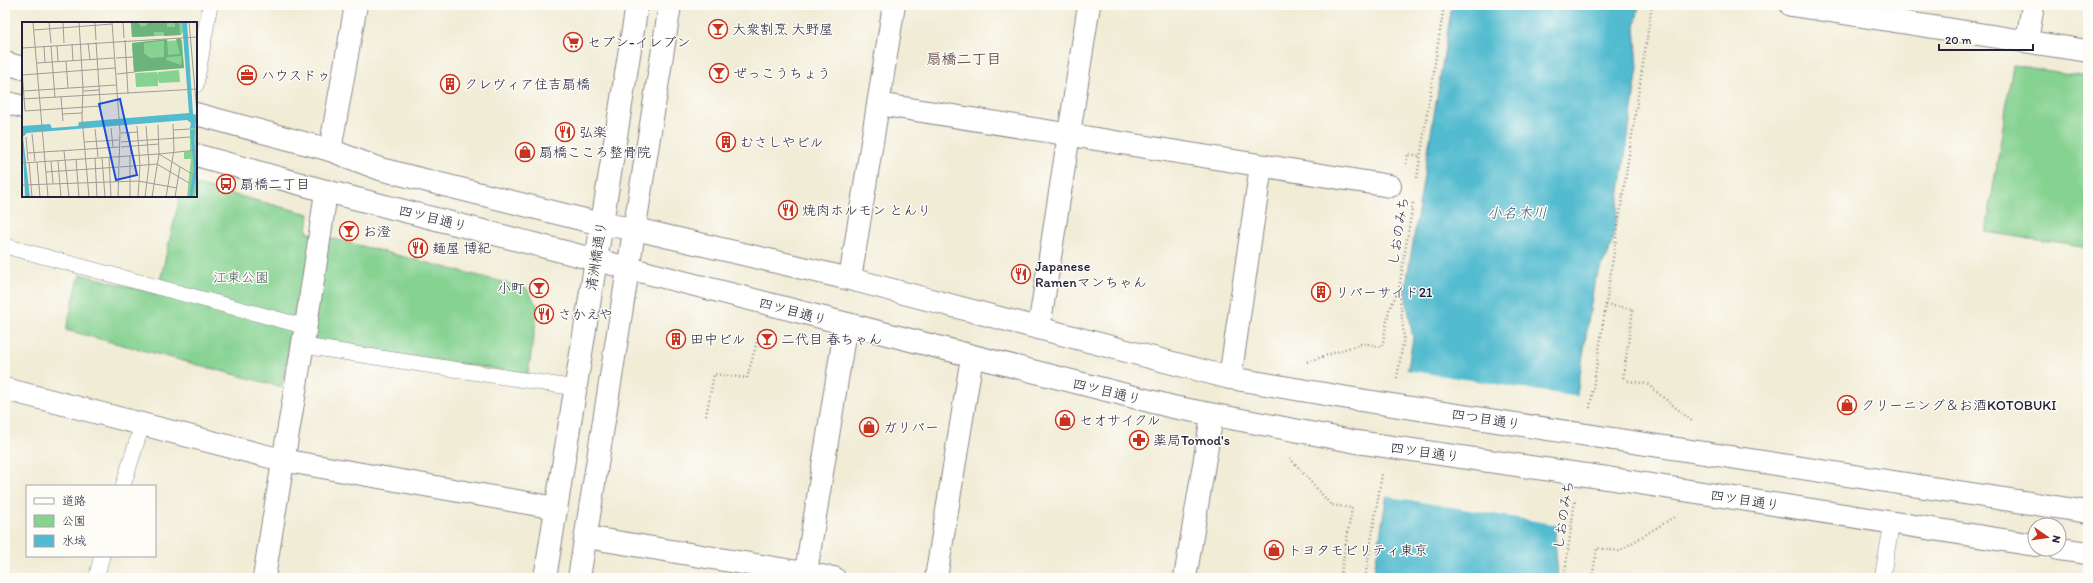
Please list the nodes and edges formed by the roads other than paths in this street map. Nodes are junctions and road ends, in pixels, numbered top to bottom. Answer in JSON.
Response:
{"nodes":[{"id":1,"x":210,"y":5,"type":"edge"},
{"id":2,"x":356,"y":5,"type":"edge"},
{"id":3,"x":637,"y":5,"type":"edge"},
{"id":4,"x":670,"y":5,"type":"edge"},
{"id":5,"x":894,"y":5,"type":"edge"},
{"id":6,"x":1089,"y":5,"type":"edge"},
{"id":7,"x":1791,"y":5,"type":"edge"},
{"id":8,"x":2033,"y":5,"type":"edge"},
{"id":9,"x":2027,"y":41,"type":"junction"},
{"id":10,"x":2088,"y":51,"type":"edge"},
{"id":11,"x":5,"y":63,"type":"edge"},
{"id":12,"x":22,"y":68,"type":"edge"},
{"id":13,"x":197,"y":78,"type":"edge"},
{"id":14,"x":5,"y":102,"type":"edge"},
{"id":15,"x":878,"y":104,"type":"junction"},
{"id":16,"x":22,"y":107,"type":"edge"},
{"id":17,"x":197,"y":114,"type":"edge"},
{"id":18,"x":1069,"y":136,"type":"junction"},
{"id":19,"x":330,"y":150,"type":"junction"},
{"id":20,"x":197,"y":155,"type":"edge"},
{"id":21,"x":1261,"y":166,"type":"junction"},
{"id":22,"x":1390,"y":186,"type":"dead end"},
{"id":23,"x":326,"y":191,"type":"junction"},
{"id":24,"x":601,"y":224,"type":"junction"},
{"id":25,"x":635,"y":229,"type":"junction"},
{"id":26,"x":5,"y":246,"type":"edge"},
{"id":27,"x":596,"y":259,"type":"junction"},
{"id":28,"x":628,"y":267,"type":"junction"},
{"id":29,"x":850,"y":279,"type":"junction"},
{"id":30,"x":846,"y":324,"type":"junction"},
{"id":31,"x":1039,"y":328,"type":"junction"},
{"id":32,"x":305,"y":336,"type":"junction"},
{"id":33,"x":972,"y":356,"type":"junction"},
{"id":34,"x":1230,"y":378,"type":"junction"},
{"id":35,"x":576,"y":388,"type":"junction"},
{"id":36,"x":5,"y":390,"type":"edge"},
{"id":37,"x":1212,"y":416,"type":"junction"},
{"id":38,"x":142,"y":425,"type":"junction"},
{"id":39,"x":282,"y":460,"type":"junction"},
{"id":40,"x":123,"y":485,"type":"edge"},
{"id":41,"x":556,"y":508,"type":"junction"},
{"id":42,"x":2088,"y":512,"type":"edge"},
{"id":43,"x":1892,"y":523,"type":"junction"},
{"id":44,"x":586,"y":537,"type":"junction"},
{"id":45,"x":2027,"y":544,"type":"edge"},
{"id":46,"x":2067,"y":550,"type":"edge"},
{"id":47,"x":2088,"y":554,"type":"edge"},
{"id":48,"x":102,"y":557,"type":"edge"},
{"id":49,"x":806,"y":576,"type":"edge"},
{"id":50,"x":96,"y":578,"type":"edge"},
{"id":51,"x":264,"y":578,"type":"edge"},
{"id":52,"x":545,"y":578,"type":"edge"},
{"id":53,"x":579,"y":578,"type":"edge"},
{"id":54,"x":834,"y":578,"type":"edge"},
{"id":55,"x":936,"y":578,"type":"edge"},
{"id":56,"x":1186,"y":578,"type":"edge"},
{"id":57,"x":1882,"y":578,"type":"edge"}],
"edges":[{"from":1,"to":13,"type":"lane"},
{"from":2,"to":19,"type":"main road"},
{"from":3,"to":24,"type":"main road","name":"清洲橋通り"},
{"from":4,"to":25,"type":"main road"},
{"from":5,"to":15,"type":"main road"},
{"from":6,"to":18,"type":"main road"},
{"from":7,"to":9,"type":"main road"},
{"from":8,"to":9,"type":"main road"},
{"from":9,"to":10,"type":"main road"},
{"from":11,"to":12,"type":"main road"},
{"from":14,"to":16,"type":"main road"},
{"from":15,"to":18,"type":"main road"},
{"from":15,"to":29,"type":"main road"},
{"from":17,"to":19,"type":"main road"},
{"from":18,"to":21,"type":"main road"},
{"from":18,"to":31,"type":"main road"},
{"from":19,"to":24,"type":"main road"},
{"from":20,"to":23,"type":"main road","name":"四ツ目通り"},
{"from":21,"to":22,"type":"main road"},
{"from":21,"to":34,"type":"main road"},
{"from":23,"to":27,"type":"main road","name":"四ツ目通り"},
{"from":23,"to":32,"type":"main road"},
{"from":24,"to":25,"type":"main road"},
{"from":24,"to":27,"type":"main road","name":"清洲橋通り"},
{"from":25,"to":28,"type":"main road"},
{"from":25,"to":29,"type":"main road"},
{"from":26,"to":32,"type":"lane"},
{"from":27,"to":28,"type":"main road","name":"四ツ目通り"},
{"from":27,"to":35,"type":"main road","name":"清洲橋通り"},
{"from":28,"to":30,"type":"main road","name":"四ツ目通り"},
{"from":28,"to":44,"type":"main road"},
{"from":29,"to":31,"type":"main road"},
{"from":30,"to":33,"type":"main road","name":"四ツ目通り"},
{"from":30,"to":49,"type":"main road"},
{"from":31,"to":34,"type":"main road"},
{"from":32,"to":35,"type":"lane"},
{"from":32,"to":39,"type":"main road"},
{"from":33,"to":37,"type":"main road","name":"四ツ目通り"},
{"from":33,"to":55,"type":"main road"},
{"from":34,"to":42,"type":"main road","name":"四つ目通り","bridge":true},
{"from":35,"to":41,"type":"main road","name":"清洲橋通り"},
{"from":36,"to":38,"type":"main road"},
{"from":37,"to":43,"type":"main road","name":"四ツ目通り","bridge":true},
{"from":37,"to":56,"type":"main road"},
{"from":38,"to":39,"type":"main road"},
{"from":38,"to":40,"type":"lane"},
{"from":39,"to":41,"type":"main road"},
{"from":39,"to":51,"type":"main road"},
{"from":41,"to":52,"type":"main road","name":"清洲橋通り"},
{"from":43,"to":45,"type":"main road","name":"四ツ目通り"},
{"from":43,"to":57,"type":"lane"},
{"from":44,"to":49,"type":"main road"},
{"from":44,"to":53,"type":"main road"},
{"from":46,"to":47,"type":"main road"},
{"from":48,"to":50,"type":"lane"},
{"from":49,"to":54,"type":"main road"}]}
